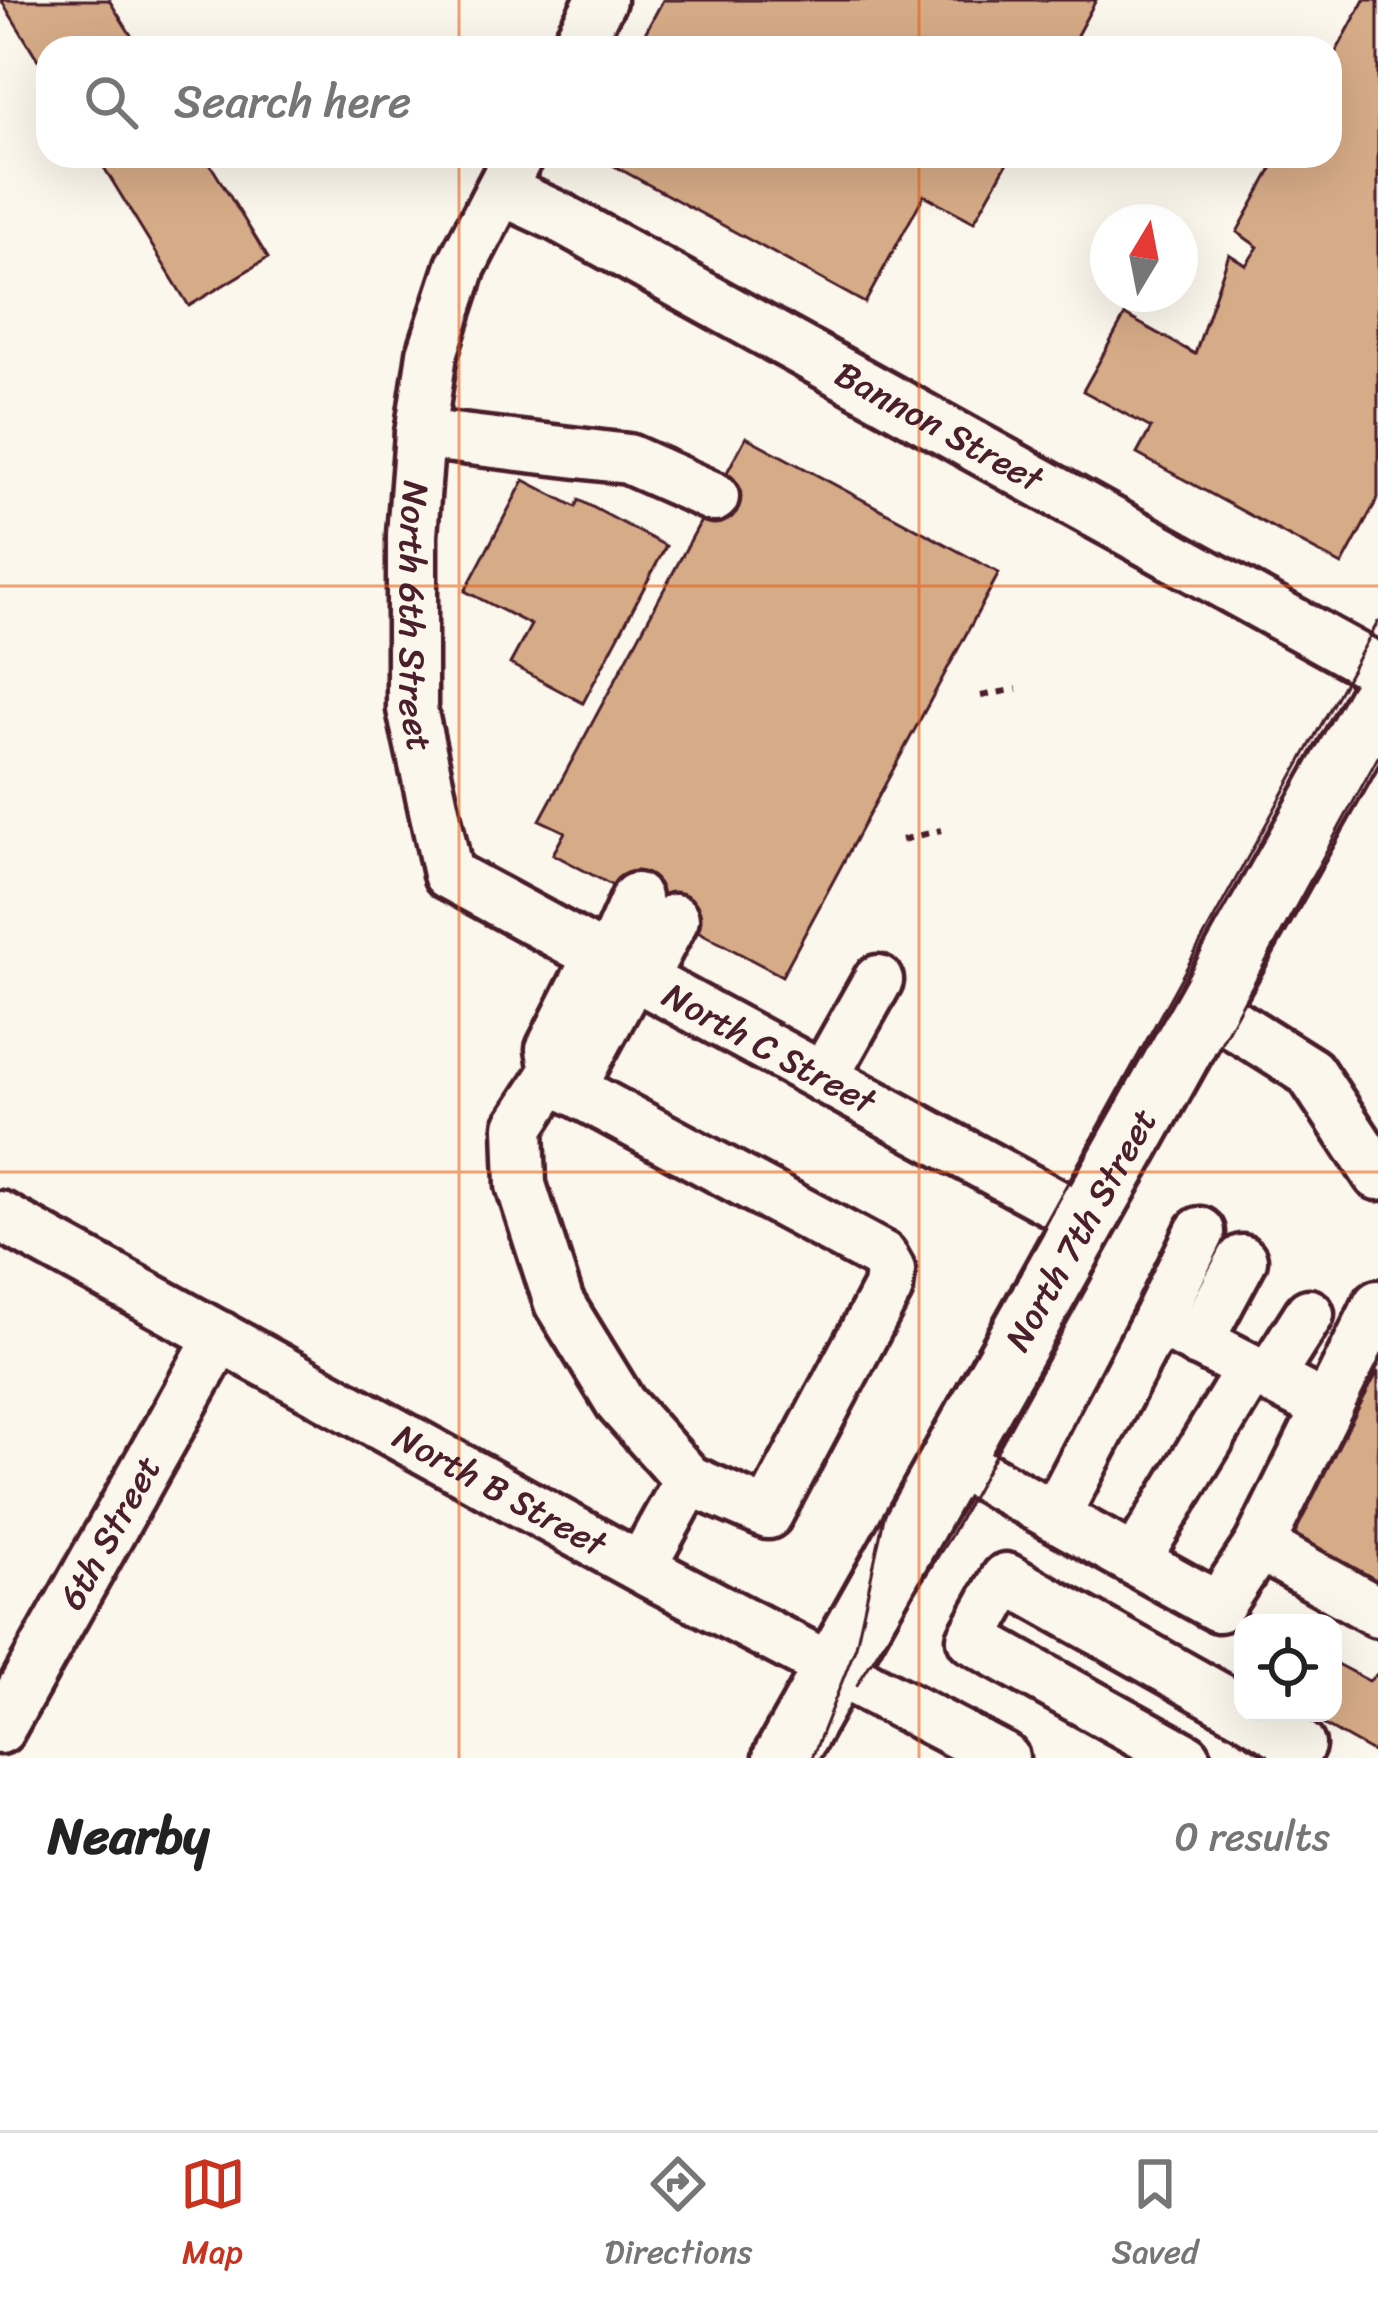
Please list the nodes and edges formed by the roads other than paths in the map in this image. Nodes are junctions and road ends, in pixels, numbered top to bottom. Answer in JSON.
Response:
{"nodes":[{"id":1,"x":601,"y":0,"type":"edge"},
{"id":2,"x":582,"y":36,"type":"edge"},
{"id":3,"x":509,"y":173,"type":"edge"},
{"id":4,"x":420,"y":434,"type":"junction"},
{"id":5,"x":714,"y":497,"type":"dead end"},
{"id":6,"x":1378,"y":669,"type":"edge"},
{"id":7,"x":1378,"y":701,"type":"edge"},
{"id":8,"x":1362,"y":768,"type":"edge"},
{"id":9,"x":448,"y":874,"type":"joint"},
{"id":10,"x":655,"y":908,"type":"dead end"},
{"id":11,"x":619,"y":970,"type":"junction"},
{"id":12,"x":889,"y":987,"type":"dead end"},
{"id":13,"x":1208,"y":1008,"type":"junction"},
{"id":14,"x":553,"y":1075,"type":"junction"},
{"id":15,"x":836,"y":1085,"type":"junction"},
{"id":16,"x":1378,"y":1174,"type":"edge"},
{"id":17,"x":0,"y":1216,"type":"edge"},
{"id":18,"x":1089,"y":1222,"type":"junction"},
{"id":19,"x":1200,"y":1232,"type":"dead end"},
{"id":20,"x":1242,"y":1260,"type":"dead end"},
{"id":21,"x":1378,"y":1305,"type":"edge"},
{"id":22,"x":1309,"y":1314,"type":"dead end"},
{"id":23,"x":1178,"y":1331,"type":"junction"},
{"id":24,"x":220,"y":1336,"type":"junction"},
{"id":25,"x":1260,"y":1373,"type":"junction"},
{"id":26,"x":1325,"y":1407,"type":"junction"},
{"id":27,"x":955,"y":1461,"type":"junction"},
{"id":28,"x":689,"y":1480,"type":"junction"},
{"id":29,"x":1055,"y":1516,"type":"junction"},
{"id":30,"x":1259,"y":1545,"type":"junction"},
{"id":31,"x":1136,"y":1559,"type":"junction"},
{"id":32,"x":641,"y":1567,"type":"junction"},
{"id":33,"x":1378,"y":1612,"type":"edge"},
{"id":34,"x":836,"y":1666,"type":"junction"},
{"id":35,"x":1175,"y":1670,"type":"junction"},
{"id":36,"x":1234,"y":1705,"type":"edge"},
{"id":37,"x":1262,"y":1722,"type":"edge"},
{"id":38,"x":0,"y":1729,"type":"edge"},
{"id":39,"x":1137,"y":1746,"type":"edge"},
{"id":40,"x":784,"y":1758,"type":"edge"},
{"id":41,"x":1004,"y":1758,"type":"edge"},
{"id":42,"x":1186,"y":1758,"type":"edge"},
{"id":43,"x":1293,"y":1758,"type":"edge"}],
"edges":[{"from":1,"to":2,"type":"street"},
{"from":3,"to":4,"type":"street","name":"North 6th Street"},
{"from":3,"to":6,"type":"street","name":"Bannon Street"},
{"from":4,"to":5,"type":"street"},
{"from":4,"to":9,"type":"street","name":"North 6th Street"},
{"from":7,"to":8,"type":"main road","name":"North 7th Street"},
{"from":8,"to":13,"type":"main road","name":"North 7th Street"},
{"from":9,"to":11,"type":"street","name":"North C Street"},
{"from":10,"to":11,"type":"street"},
{"from":11,"to":14,"type":"street"},
{"from":11,"to":15,"type":"street","name":"North C Street"},
{"from":12,"to":15,"type":"street"},
{"from":13,"to":16,"type":"street"},
{"from":13,"to":18,"type":"main road","name":"North 7th Street"},
{"from":14,"to":28,"type":"street"},
{"from":14,"to":28,"type":"street"},
{"from":15,"to":18,"type":"street","name":"North C Street"},
{"from":17,"to":24,"type":"street","name":"North B Street"},
{"from":18,"to":27,"type":"main road","name":"North 7th Street"},
{"from":19,"to":23,"type":"street"},
{"from":20,"to":23,"type":"street"},
{"from":21,"to":26,"type":"street"},
{"from":22,"to":25,"type":"street"},
{"from":23,"to":25,"type":"street"},
{"from":23,"to":29,"type":"street"},
{"from":24,"to":32,"type":"street","name":"North B Street"},
{"from":24,"to":38,"type":"street","name":"6th Street"},
{"from":25,"to":26,"type":"street"},
{"from":25,"to":31,"type":"street"},
{"from":26,"to":30,"type":"street"},
{"from":27,"to":29,"type":"street"},
{"from":27,"to":34,"type":"main road","name":"North 7th Street"},
{"from":28,"to":32,"type":"street"},
{"from":29,"to":31,"type":"street"},
{"from":30,"to":31,"type":"street"},
{"from":30,"to":33,"type":"street"},
{"from":32,"to":34,"type":"street","name":"North B Street"},
{"from":34,"to":40,"type":"main road","name":"North 7th Street"},
{"from":34,"to":41,"type":"street","name":"North B Street"},
{"from":35,"to":36,"type":"street"},
{"from":35,"to":39,"type":"street"},
{"from":35,"to":39,"type":"street"},
{"from":37,"to":43,"type":"street"},
{"from":39,"to":42,"type":"street"}]}
